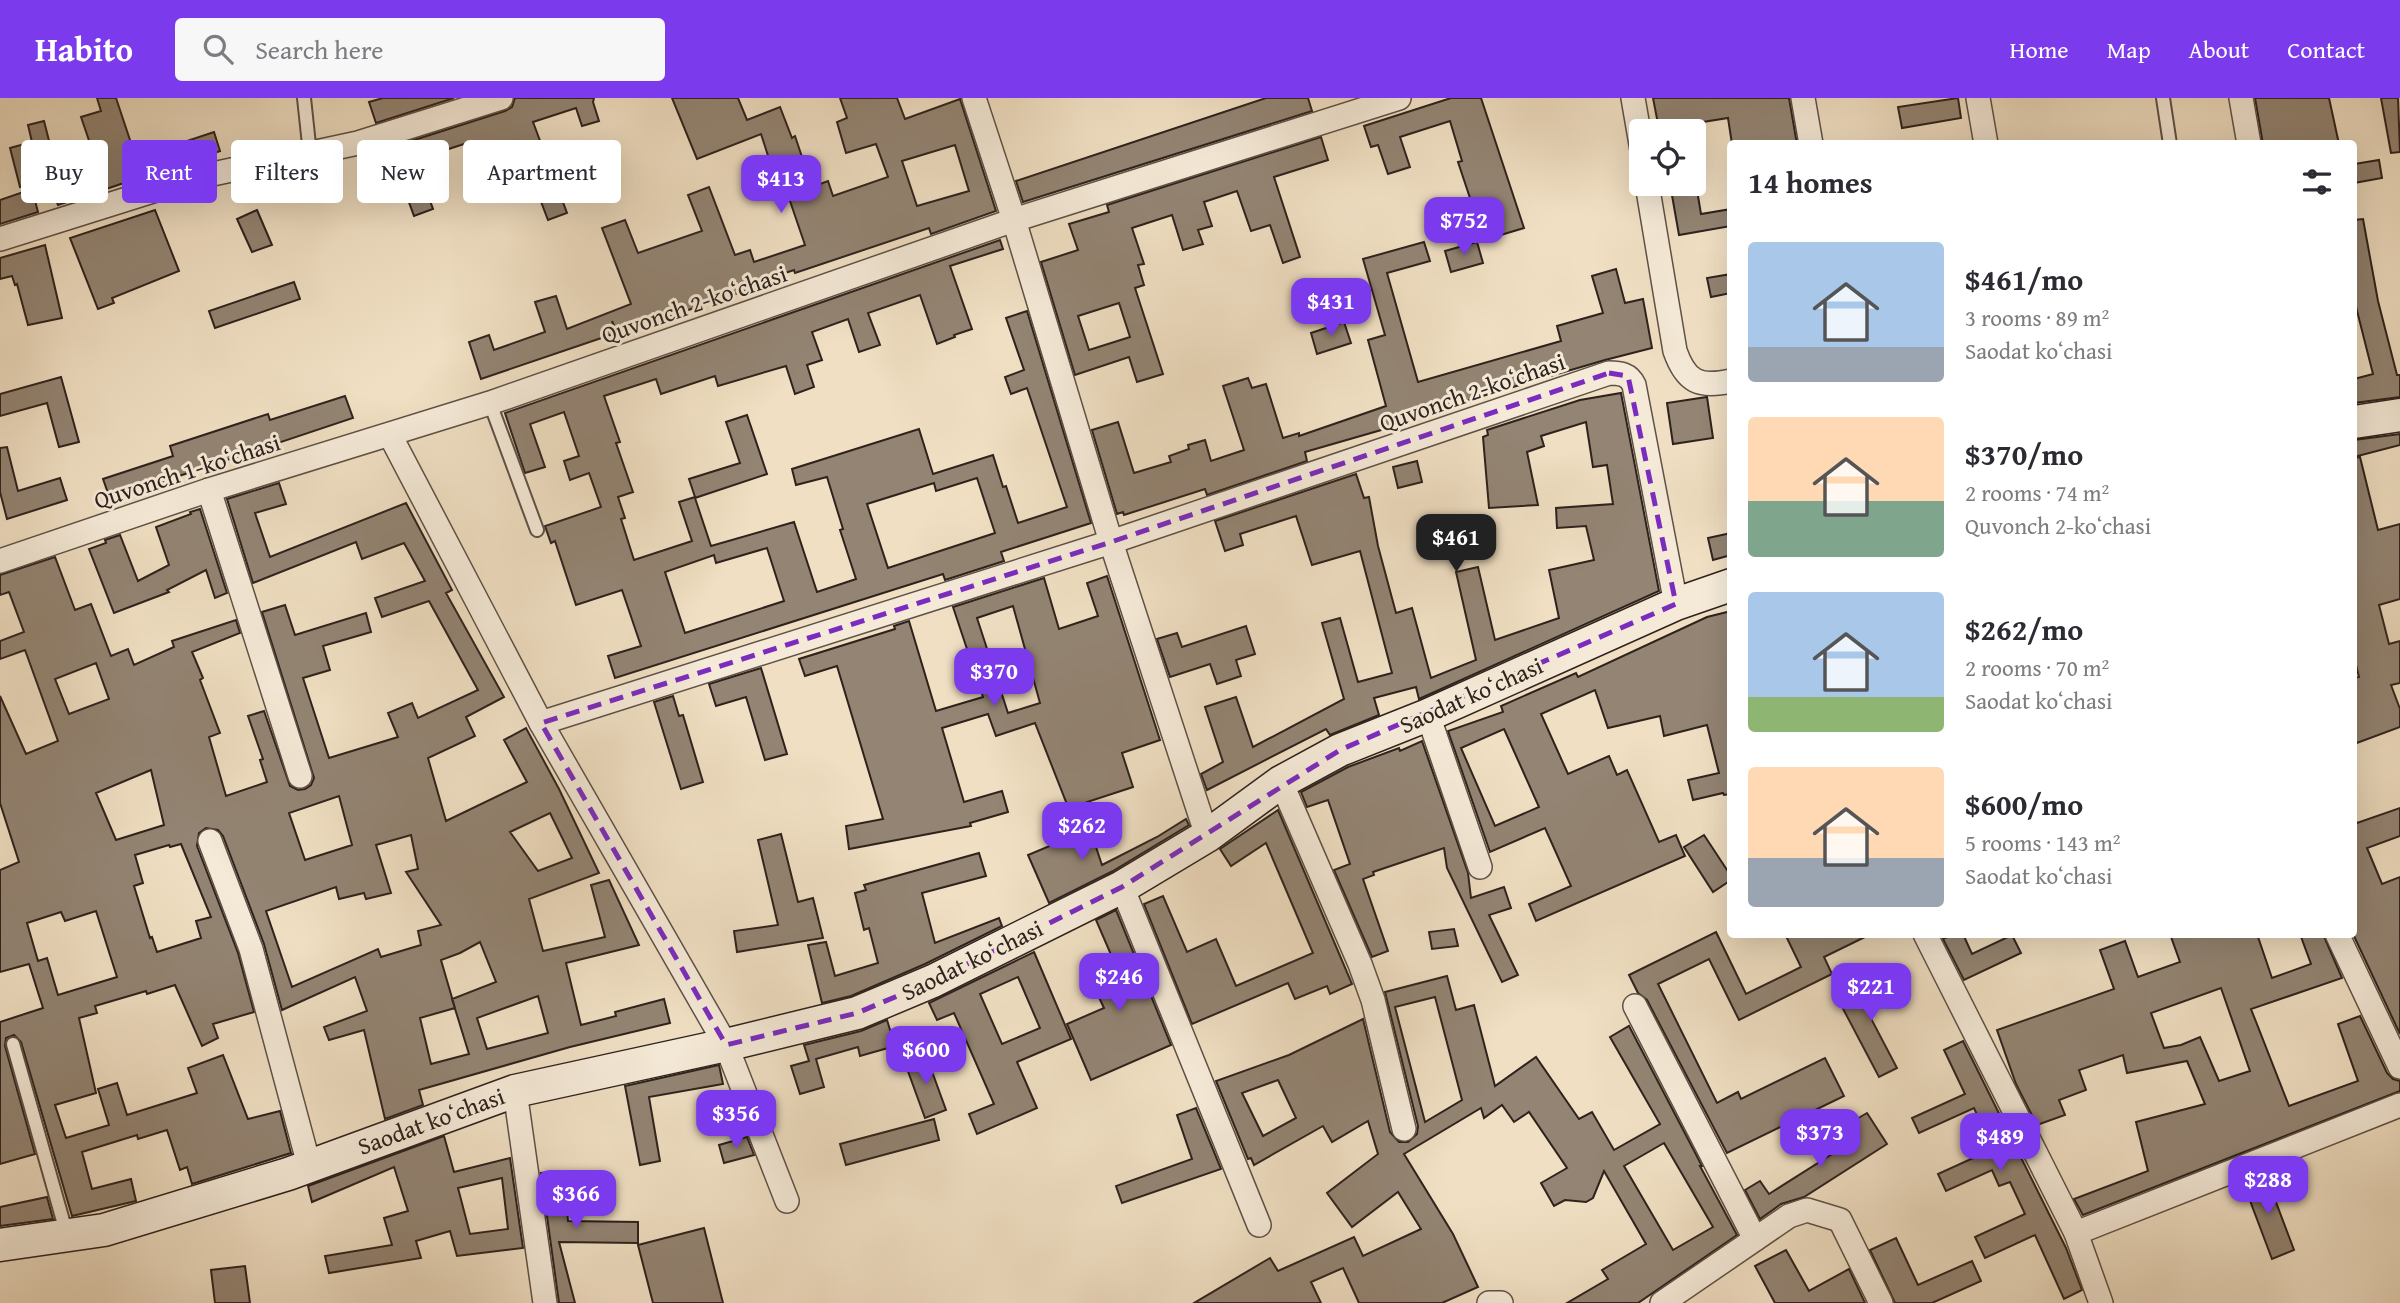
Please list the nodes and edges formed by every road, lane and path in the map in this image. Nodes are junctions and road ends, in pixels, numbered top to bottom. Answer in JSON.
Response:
{"nodes":[{"id":1,"x":304,"y":98,"type":"edge"},
{"id":2,"x":501,"y":98,"type":"edge"},
{"id":3,"x":974,"y":98,"type":"edge"},
{"id":4,"x":1399,"y":98,"type":"edge"},
{"id":5,"x":1633,"y":98,"type":"edge"},
{"id":6,"x":1803,"y":98,"type":"edge"},
{"id":7,"x":1978,"y":98,"type":"edge"},
{"id":8,"x":2163,"y":98,"type":"edge"},
{"id":9,"x":2241,"y":98,"type":"edge"},
{"id":10,"x":1637,"y":119,"type":"edge"},
{"id":11,"x":308,"y":140,"type":"edge"},
{"id":12,"x":1810,"y":140,"type":"edge"},
{"id":13,"x":1985,"y":140,"type":"edge"},
{"id":14,"x":2169,"y":140,"type":"edge"},
{"id":15,"x":2248,"y":140,"type":"edge"},
{"id":16,"x":343,"y":146,"type":"edge"},
{"id":17,"x":231,"y":170,"type":"edge"},
{"id":18,"x":1649,"y":196,"type":"edge"},
{"id":19,"x":1014,"y":220,"type":"junction"},
{"id":20,"x":0,"y":239,"type":"edge"},
{"id":21,"x":1727,"y":382,"type":"edge"},
{"id":22,"x":490,"y":403,"type":"junction"},
{"id":23,"x":2400,"y":415,"type":"edge"},
{"id":24,"x":2357,"y":422,"type":"edge"},
{"id":25,"x":390,"y":435,"type":"junction"},
{"id":26,"x":209,"y":490,"type":"junction"},
{"id":27,"x":537,"y":530,"type":"dead end"},
{"id":28,"x":1111,"y":542,"type":"junction"},
{"id":29,"x":0,"y":561,"type":"edge"},
{"id":30,"x":1727,"y":586,"type":"edge"},
{"id":31,"x":1676,"y":604,"type":"junction"},
{"id":32,"x":1429,"y":715,"type":"junction"},
{"id":33,"x":541,"y":723,"type":"junction"},
{"id":34,"x":300,"y":776,"type":"dead end"},
{"id":35,"x":1281,"y":782,"type":"junction"},
{"id":36,"x":1207,"y":836,"type":"junction"},
{"id":37,"x":211,"y":841,"type":"dead end"},
{"id":38,"x":1480,"y":867,"type":"dead end"},
{"id":39,"x":1122,"y":887,"type":"junction"},
{"id":40,"x":1927,"y":938,"type":"edge"},
{"id":41,"x":2339,"y":938,"type":"edge"},
{"id":42,"x":1634,"y":1006,"type":"dead end"},
{"id":43,"x":13,"y":1044,"type":"dead end"},
{"id":44,"x":726,"y":1045,"type":"junction"},
{"id":45,"x":2400,"y":1068,"type":"edge"},
{"id":46,"x":515,"y":1091,"type":"junction"},
{"id":47,"x":2400,"y":1105,"type":"edge"},
{"id":48,"x":1404,"y":1129,"type":"dead end"},
{"id":49,"x":309,"y":1165,"type":"junction"},
{"id":50,"x":787,"y":1201,"type":"dead end"},
{"id":51,"x":1259,"y":1225,"type":"dead end"},
{"id":52,"x":2076,"y":1233,"type":"junction"},
{"id":53,"x":68,"y":1235,"type":"junction"},
{"id":54,"x":1755,"y":1239,"type":"junction"},
{"id":55,"x":0,"y":1245,"type":"edge"},
{"id":56,"x":545,"y":1303,"type":"edge"},
{"id":57,"x":1489,"y":1303,"type":"edge"},
{"id":58,"x":1501,"y":1303,"type":"edge"},
{"id":59,"x":1662,"y":1303,"type":"edge"},
{"id":60,"x":1881,"y":1303,"type":"edge"},
{"id":61,"x":2101,"y":1303,"type":"edge"}],
"edges":[{"from":1,"to":11,"type":"lane"},
{"from":2,"to":16,"type":"street"},
{"from":3,"to":19,"type":"street"},
{"from":4,"to":19,"type":"street","name":"Quvonch 2-koʻchasi"},
{"from":5,"to":10,"type":"street"},
{"from":6,"to":12,"type":"street"},
{"from":7,"to":13,"type":"street"},
{"from":8,"to":14,"type":"lane"},
{"from":9,"to":15,"type":"street"},
{"from":17,"to":20,"type":"street"},
{"from":18,"to":21,"type":"street"},
{"from":19,"to":22,"type":"street","name":"Quvonch 2-koʻchasi"},
{"from":19,"to":28,"type":"street"},
{"from":22,"to":25,"type":"street","name":"Quvonch 2-koʻchasi"},
{"from":22,"to":27,"type":"lane"},
{"from":23,"to":24,"type":"street"},
{"from":25,"to":26,"type":"street","name":"Quvonch 1-koʻchasi"},
{"from":25,"to":33,"type":"street"},
{"from":26,"to":29,"type":"street","name":"Quvonch 1-koʻchasi"},
{"from":26,"to":34,"type":"street"},
{"from":28,"to":31,"type":"street","name":"Quvonch 2-koʻchasi"},
{"from":28,"to":33,"type":"street","name":"Quvonch 2-koʻchasi"},
{"from":28,"to":36,"type":"street"},
{"from":30,"to":31,"type":"street","name":"Saodat koʻchasi"},
{"from":31,"to":32,"type":"street","name":"Saodat koʻchasi"},
{"from":32,"to":35,"type":"street","name":"Saodat koʻchasi"},
{"from":32,"to":38,"type":"street"},
{"from":33,"to":44,"type":"street"},
{"from":35,"to":36,"type":"street","name":"Saodat koʻchasi"},
{"from":35,"to":48,"type":"street"},
{"from":36,"to":39,"type":"street","name":"Saodat koʻchasi"},
{"from":37,"to":49,"type":"street"},
{"from":39,"to":44,"type":"street","name":"Saodat koʻchasi"},
{"from":39,"to":51,"type":"street"},
{"from":40,"to":52,"type":"street"},
{"from":41,"to":45,"type":"street"},
{"from":42,"to":54,"type":"street"},
{"from":43,"to":53,"type":"lane"},
{"from":44,"to":46,"type":"street","name":"Saodat koʻchasi"},
{"from":44,"to":50,"type":"street"},
{"from":46,"to":49,"type":"street","name":"Saodat koʻchasi"},
{"from":46,"to":56,"type":"street"},
{"from":47,"to":52,"type":"street"},
{"from":49,"to":53,"type":"street","name":"Saodat koʻchasi"},
{"from":52,"to":61,"type":"street"},
{"from":53,"to":55,"type":"street","name":"Saodat koʻchasi"},
{"from":54,"to":59,"type":"street"},
{"from":54,"to":60,"type":"street"},
{"from":57,"to":58,"type":"street"}]}
